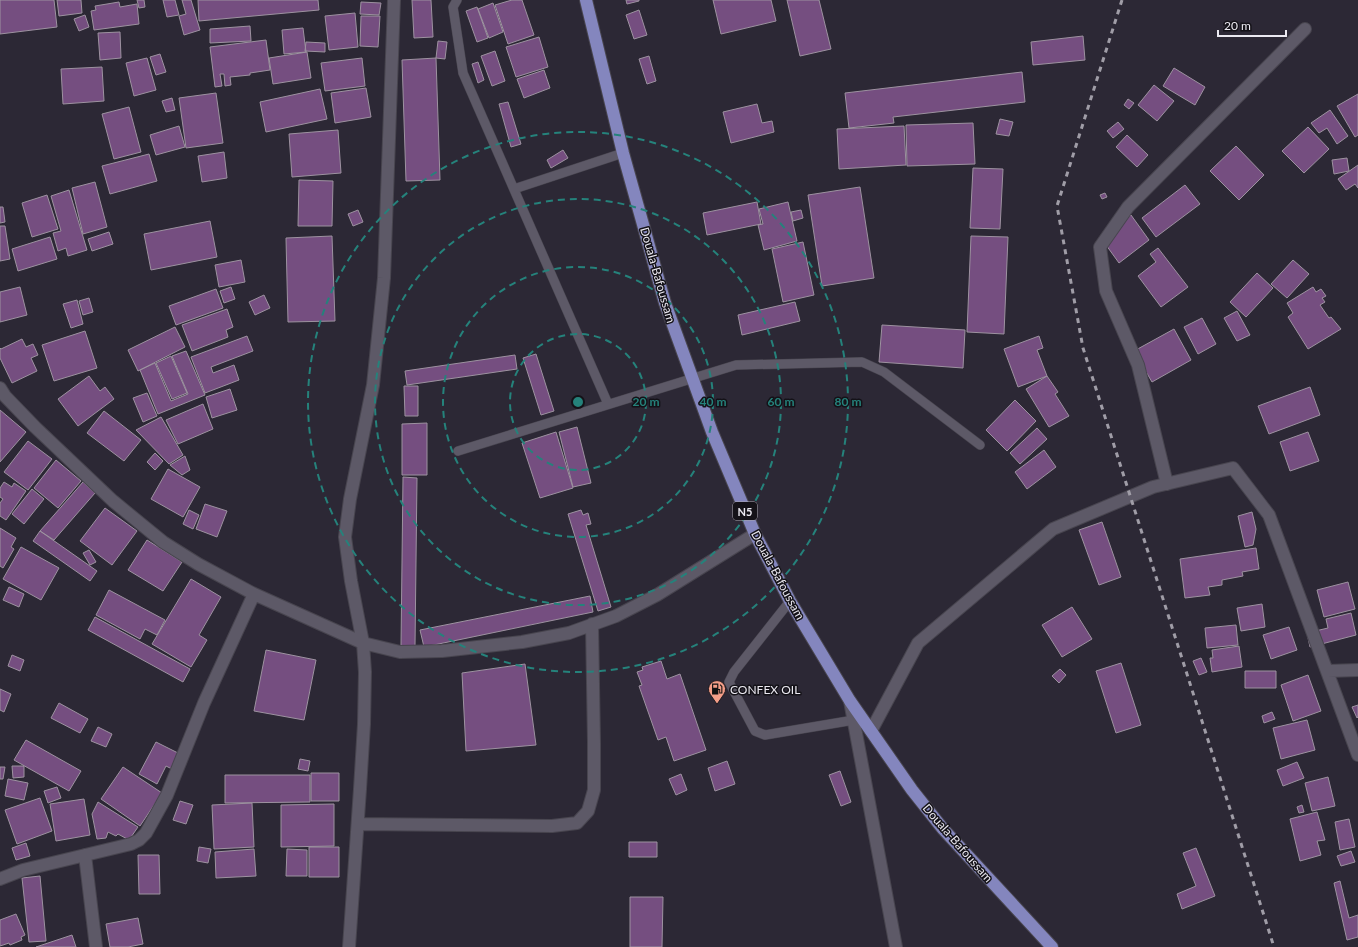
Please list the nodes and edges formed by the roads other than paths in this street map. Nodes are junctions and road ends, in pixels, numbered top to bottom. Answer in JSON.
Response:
{"nodes":[{"id":1,"x":394,"y":0,"type":"edge"},
{"id":2,"x":457,"y":0,"type":"edge"},
{"id":3,"x":586,"y":0,"type":"edge"},
{"id":4,"x":1305,"y":29,"type":"dead end"},
{"id":5,"x":623,"y":153,"type":"junction"},
{"id":6,"x":514,"y":189,"type":"junction"},
{"id":7,"x":691,"y":378,"type":"junction"},
{"id":8,"x":2,"y":394,"type":"edge"},
{"id":9,"x":608,"y":404,"type":"junction"},
{"id":10,"x":980,"y":446,"type":"dead end"},
{"id":11,"x":458,"y":451,"type":"dead end"},
{"id":12,"x":1167,"y":484,"type":"junction"},
{"id":13,"x":755,"y":534,"type":"junction"},
{"id":14,"x":254,"y":594,"type":"junction"},
{"id":15,"x":790,"y":601,"type":"junction"},
{"id":16,"x":592,"y":624,"type":"junction"},
{"id":17,"x":363,"y":643,"type":"junction"},
{"id":18,"x":1358,"y":670,"type":"edge"},
{"id":19,"x":1328,"y":671,"type":"junction"},
{"id":20,"x":850,"y":701,"type":"junction"},
{"id":21,"x":854,"y":720,"type":"junction"},
{"id":22,"x":871,"y":731,"type":"junction"},
{"id":23,"x":1358,"y":755,"type":"edge"},
{"id":24,"x":358,"y":824,"type":"junction"},
{"id":25,"x":84,"y":854,"type":"junction"},
{"id":26,"x":0,"y":879,"type":"edge"},
{"id":27,"x":96,"y":947,"type":"edge"},
{"id":28,"x":349,"y":947,"type":"edge"},
{"id":29,"x":896,"y":947,"type":"edge"},
{"id":30,"x":1052,"y":947,"type":"edge"}],
"edges":[{"from":1,"to":17,"type":"street"},
{"from":2,"to":6,"type":"lane"},
{"from":3,"to":5,"type":"highway","name":"Douala-Bafoussam","number":"N5"},
{"from":4,"to":12,"type":"street"},
{"from":5,"to":6,"type":"lane"},
{"from":5,"to":7,"type":"highway","name":"Douala-Bafoussam","number":"N5"},
{"from":6,"to":9,"type":"lane"},
{"from":7,"to":9,"type":"lane"},
{"from":7,"to":10,"type":"lane"},
{"from":7,"to":13,"type":"highway","name":"Douala-Bafoussam","number":"N5"},
{"from":8,"to":14,"type":"street"},
{"from":9,"to":11,"type":"lane"},
{"from":12,"to":19,"type":"street"},
{"from":12,"to":22,"type":"street"},
{"from":13,"to":15,"type":"highway","name":"Douala-Bafoussam","number":"N5"},
{"from":13,"to":16,"type":"street"},
{"from":14,"to":17,"type":"street"},
{"from":14,"to":25,"type":"street"},
{"from":15,"to":20,"type":"highway","name":"Douala-Bafoussam","number":"N5"},
{"from":15,"to":21,"type":"lane"},
{"from":16,"to":17,"type":"street"},
{"from":16,"to":24,"type":"street"},
{"from":17,"to":24,"type":"street"},
{"from":18,"to":19,"type":"street"},
{"from":19,"to":23,"type":"street"},
{"from":20,"to":21,"type":"street"},
{"from":20,"to":22,"type":"highway","name":"Douala-Bafoussam","number":"N5"},
{"from":21,"to":29,"type":"street"},
{"from":22,"to":30,"type":"highway","name":"Douala-Bafoussam","number":"N5"},
{"from":24,"to":28,"type":"street"},
{"from":25,"to":26,"type":"street"},
{"from":25,"to":27,"type":"street"}]}
